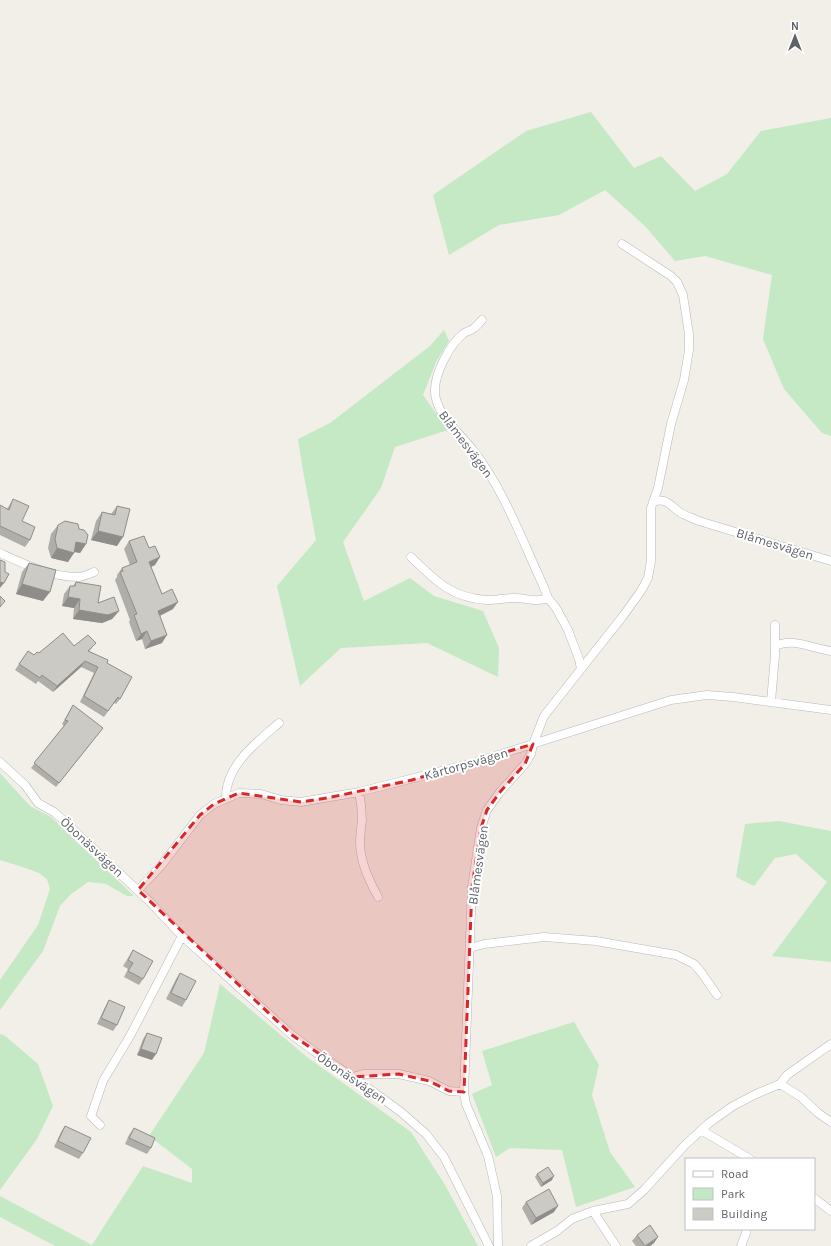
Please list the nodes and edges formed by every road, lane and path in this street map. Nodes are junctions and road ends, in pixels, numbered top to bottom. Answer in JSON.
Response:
{"nodes":[{"id":1,"x":622,"y":244,"type":"dead end"},
{"id":2,"x":482,"y":320,"type":"dead end"},
{"id":3,"x":653,"y":502,"type":"junction"},
{"id":4,"x":0,"y":553,"type":"edge"},
{"id":5,"x":411,"y":557,"type":"dead end"},
{"id":6,"x":831,"y":561,"type":"edge"},
{"id":7,"x":94,"y":572,"type":"dead end"},
{"id":8,"x":548,"y":598,"type":"junction"},
{"id":9,"x":775,"y":624,"type":"dead end"},
{"id":10,"x":775,"y":646,"type":"junction"},
{"id":11,"x":831,"y":651,"type":"edge"},
{"id":12,"x":580,"y":669,"type":"junction"},
{"id":13,"x":771,"y":701,"type":"junction"},
{"id":14,"x":831,"y":710,"type":"edge"},
{"id":15,"x":279,"y":723,"type":"dead end"},
{"id":16,"x":533,"y":744,"type":"junction"},
{"id":17,"x":0,"y":762,"type":"edge"},
{"id":18,"x":359,"y":792,"type":"junction"},
{"id":19,"x":226,"y":798,"type":"junction"},
{"id":20,"x":138,"y":890,"type":"junction"},
{"id":21,"x":378,"y":897,"type":"dead end"},
{"id":22,"x":182,"y":936,"type":"junction"},
{"id":23,"x":470,"y":948,"type":"junction"},
{"id":24,"x":717,"y":995,"type":"dead end"},
{"id":25,"x":831,"y":1044,"type":"edge"},
{"id":26,"x":353,"y":1077,"type":"junction"},
{"id":27,"x":780,"y":1084,"type":"junction"},
{"id":28,"x":464,"y":1092,"type":"junction"},
{"id":29,"x":831,"y":1122,"type":"edge"},
{"id":30,"x":100,"y":1125,"type":"dead end"},
{"id":31,"x":701,"y":1130,"type":"junction"},
{"id":32,"x":748,"y":1158,"type":"edge"},
{"id":33,"x":815,"y":1199,"type":"edge"},
{"id":34,"x":831,"y":1210,"type":"edge"},
{"id":35,"x":593,"y":1211,"type":"junction"},
{"id":36,"x":746,"y":1233,"type":"dead end"},
{"id":37,"x":489,"y":1246,"type":"edge"},
{"id":38,"x":498,"y":1246,"type":"edge"},
{"id":39,"x":531,"y":1246,"type":"edge"},
{"id":40,"x":616,"y":1246,"type":"edge"},
{"id":41,"x":741,"y":1246,"type":"edge"}],
"edges":[{"from":1,"to":3,"type":"street","name":"Blåmesvägen"},
{"from":2,"to":8,"type":"street","name":"Blåmesvägen"},
{"from":3,"to":6,"type":"street","name":"Blåmesvägen"},
{"from":3,"to":12,"type":"street","name":"Blåmesvägen"},
{"from":4,"to":7,"type":"street"},
{"from":5,"to":8,"type":"street"},
{"from":8,"to":12,"type":"street","name":"Blåmesvägen"},
{"from":9,"to":10,"type":"street"},
{"from":10,"to":11,"type":"street"},
{"from":10,"to":13,"type":"street"},
{"from":12,"to":16,"type":"street","name":"Blåmesvägen"},
{"from":13,"to":14,"type":"street","name":"Kårtorpsvägen"},
{"from":13,"to":16,"type":"street","name":"Kårtorpsvägen"},
{"from":15,"to":19,"type":"street"},
{"from":16,"to":18,"type":"street","name":"Kårtorpsvägen"},
{"from":16,"to":23,"type":"street","name":"Blåmesvägen"},
{"from":17,"to":20,"type":"street","name":"Öbonäsvägen"},
{"from":18,"to":19,"type":"street","name":"Kårtorpsvägen"},
{"from":18,"to":21,"type":"street"},
{"from":19,"to":20,"type":"street","name":"Kårtorpsvägen"},
{"from":20,"to":22,"type":"street","name":"Öbonäsvägen"},
{"from":22,"to":26,"type":"street","name":"Öbonäsvägen"},
{"from":22,"to":30,"type":"street"},
{"from":23,"to":24,"type":"street"},
{"from":23,"to":28,"type":"street","name":"Blåmesvägen"},
{"from":25,"to":27,"type":"street"},
{"from":26,"to":28,"type":"street"},
{"from":26,"to":37,"type":"street","name":"Öbonäsvägen"},
{"from":27,"to":29,"type":"street"},
{"from":27,"to":31,"type":"street"},
{"from":28,"to":38,"type":"street","name":"Blåmesvägen"},
{"from":31,"to":32,"type":"street"},
{"from":31,"to":35,"type":"street"},
{"from":33,"to":34,"type":"street"},
{"from":35,"to":39,"type":"street"},
{"from":35,"to":40,"type":"street"},
{"from":36,"to":41,"type":"street"}]}
